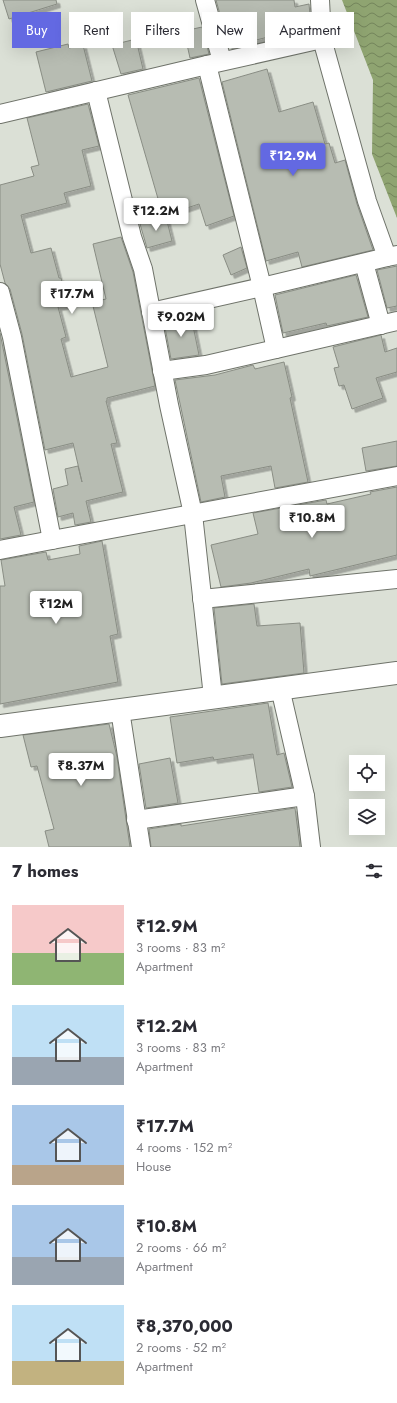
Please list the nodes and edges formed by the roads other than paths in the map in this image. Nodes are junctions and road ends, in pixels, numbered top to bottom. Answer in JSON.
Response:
{"nodes":[{"id":1,"x":205,"y":0,"type":"edge"},
{"id":2,"x":320,"y":0,"type":"edge"},
{"id":3,"x":321,"y":12,"type":"edge"},
{"id":4,"x":282,"y":48,"type":"edge"},
{"id":5,"x":324,"y":48,"type":"edge"},
{"id":6,"x":214,"y":63,"type":"junction"},
{"id":7,"x":96,"y":91,"type":"junction"},
{"id":8,"x":0,"y":114,"type":"edge"},
{"id":9,"x":392,"y":256,"type":"edge"},
{"id":10,"x":364,"y":263,"type":"junction"},
{"id":11,"x":262,"y":287,"type":"junction"},
{"id":12,"x":0,"y":292,"type":"edge"},
{"id":13,"x":151,"y":312,"type":"junction"},
{"id":14,"x":389,"y":323,"type":"edge"},
{"id":15,"x":276,"y":349,"type":"junction"},
{"id":16,"x":162,"y":371,"type":"junction"},
{"id":17,"x":397,"y":476,"type":"edge"},
{"id":18,"x":193,"y":514,"type":"junction"},
{"id":19,"x":52,"y":540,"type":"junction"},
{"id":20,"x":0,"y":550,"type":"edge"},
{"id":21,"x":397,"y":579,"type":"edge"},
{"id":22,"x":202,"y":599,"type":"junction"},
{"id":23,"x":397,"y":673,"type":"edge"},
{"id":24,"x":280,"y":688,"type":"junction"},
{"id":25,"x":213,"y":697,"type":"junction"},
{"id":26,"x":120,"y":710,"type":"junction"},
{"id":27,"x":0,"y":726,"type":"edge"},
{"id":28,"x":305,"y":796,"type":"junction"},
{"id":29,"x":136,"y":820,"type":"junction"},
{"id":30,"x":141,"y":847,"type":"edge"},
{"id":31,"x":311,"y":847,"type":"edge"}],
"edges":[{"from":1,"to":6,"type":"street"},
{"from":2,"to":3,"type":"street"},
{"from":4,"to":6,"type":"street"},
{"from":5,"to":9,"type":"street"},
{"from":6,"to":7,"type":"street"},
{"from":6,"to":11,"type":"street"},
{"from":7,"to":8,"type":"street"},
{"from":7,"to":13,"type":"street"},
{"from":9,"to":10,"type":"street"},
{"from":10,"to":11,"type":"street"},
{"from":10,"to":14,"type":"street"},
{"from":11,"to":13,"type":"street"},
{"from":11,"to":15,"type":"street"},
{"from":12,"to":19,"type":"street"},
{"from":13,"to":16,"type":"street"},
{"from":14,"to":15,"type":"street"},
{"from":15,"to":16,"type":"street"},
{"from":16,"to":18,"type":"street"},
{"from":17,"to":18,"type":"street"},
{"from":18,"to":19,"type":"street"},
{"from":18,"to":22,"type":"street"},
{"from":19,"to":20,"type":"street"},
{"from":21,"to":22,"type":"street"},
{"from":22,"to":25,"type":"street"},
{"from":23,"to":24,"type":"street"},
{"from":24,"to":25,"type":"street"},
{"from":24,"to":28,"type":"street"},
{"from":25,"to":26,"type":"street"},
{"from":26,"to":27,"type":"street"},
{"from":26,"to":29,"type":"street"},
{"from":28,"to":29,"type":"street"},
{"from":28,"to":31,"type":"street"},
{"from":29,"to":30,"type":"street"}]}
